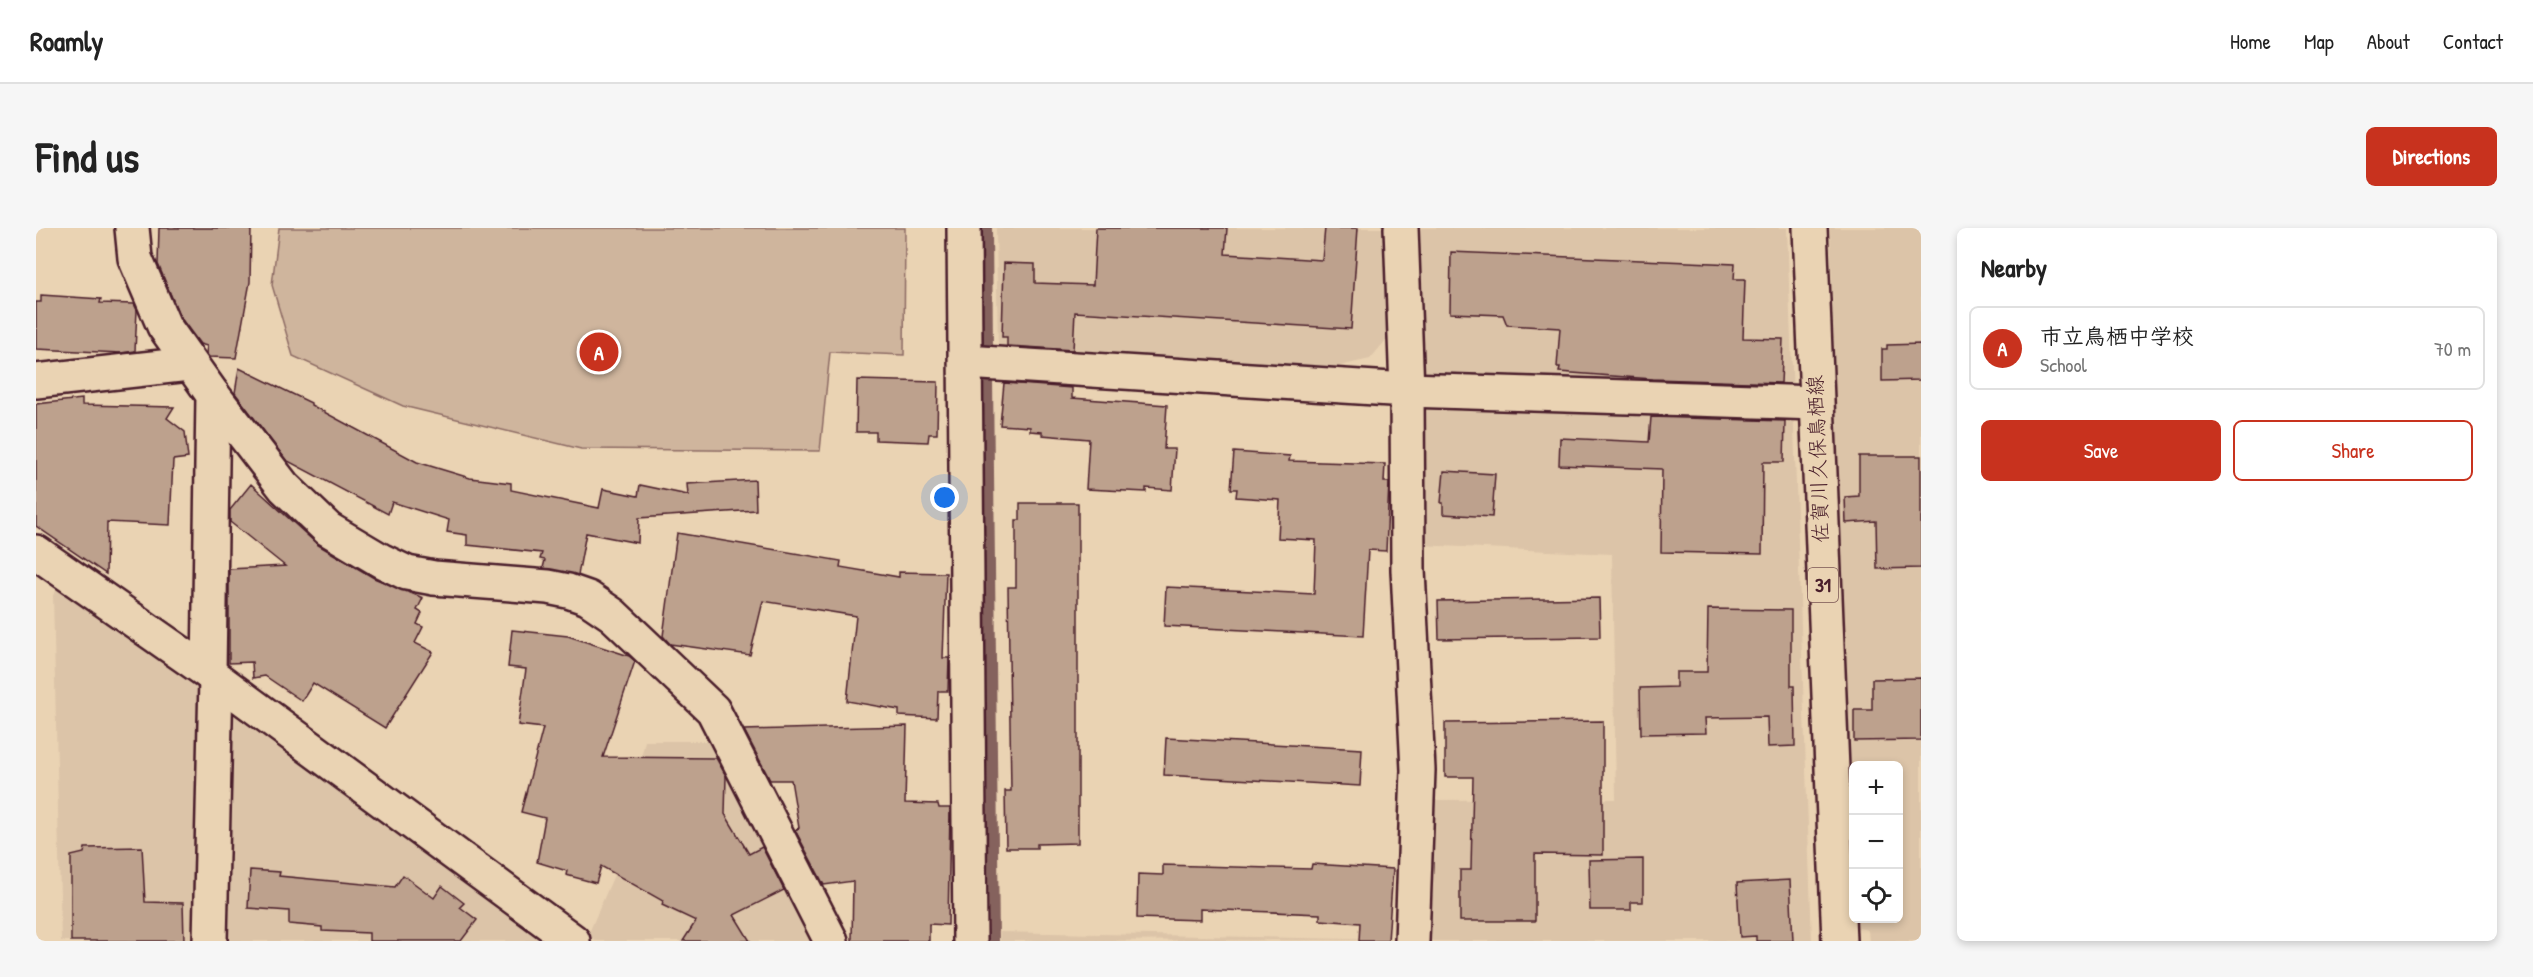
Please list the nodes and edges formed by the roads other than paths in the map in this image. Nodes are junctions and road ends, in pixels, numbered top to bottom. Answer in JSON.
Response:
{"nodes":[{"id":1,"x":132,"y":228,"type":"edge"},
{"id":2,"x":964,"y":228,"type":"edge"},
{"id":3,"x":1401,"y":228,"type":"edge"},
{"id":4,"x":1809,"y":228,"type":"edge"},
{"id":5,"x":966,"y":362,"type":"junction"},
{"id":6,"x":189,"y":364,"type":"junction"},
{"id":7,"x":36,"y":381,"type":"edge"},
{"id":8,"x":1407,"y":390,"type":"junction"},
{"id":9,"x":213,"y":395,"type":"junction"},
{"id":10,"x":1816,"y":403,"type":"junction"},
{"id":11,"x":36,"y":552,"type":"edge"},
{"id":12,"x":212,"y":676,"type":"junction"},
{"id":13,"x":210,"y":941,"type":"edge"},
{"id":14,"x":573,"y":941,"type":"edge"},
{"id":15,"x":831,"y":941,"type":"edge"},
{"id":16,"x":970,"y":941,"type":"edge"},
{"id":17,"x":1412,"y":941,"type":"edge"},
{"id":18,"x":1839,"y":941,"type":"edge"}],
"edges":[{"from":1,"to":6,"type":"street"},
{"from":2,"to":5,"type":"street"},
{"from":3,"to":8,"type":"street"},
{"from":4,"to":10,"type":"street","name":"佐賀川久保鳥栖線","number":"31"},
{"from":5,"to":8,"type":"street"},
{"from":5,"to":16,"type":"street"},
{"from":6,"to":7,"type":"street"},
{"from":6,"to":9,"type":"street"},
{"from":8,"to":10,"type":"street"},
{"from":8,"to":17,"type":"street"},
{"from":9,"to":12,"type":"street"},
{"from":9,"to":15,"type":"street"},
{"from":10,"to":18,"type":"street","name":"佐賀川久保鳥栖線","number":"31"},
{"from":11,"to":12,"type":"street"},
{"from":12,"to":13,"type":"street"},
{"from":12,"to":14,"type":"street"}]}
